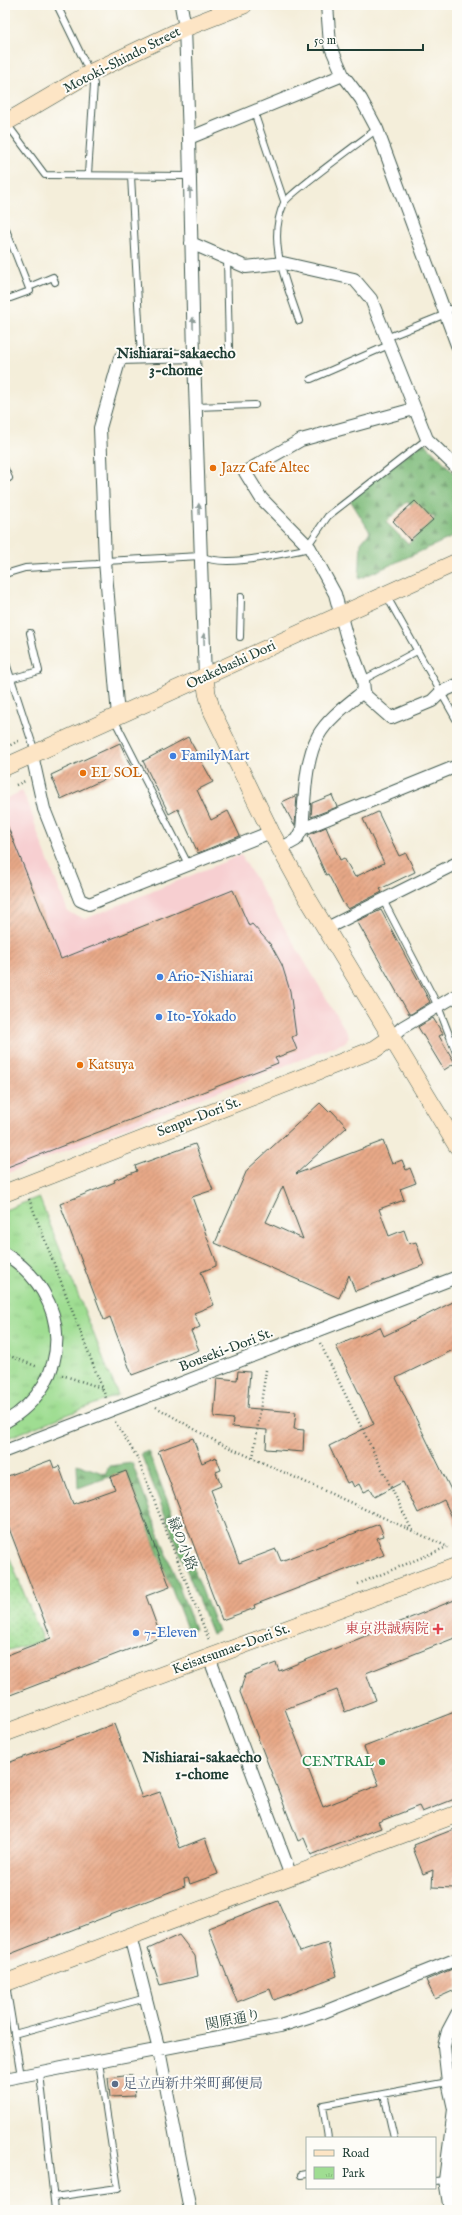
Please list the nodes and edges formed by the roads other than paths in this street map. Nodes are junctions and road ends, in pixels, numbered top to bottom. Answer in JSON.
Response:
{"nodes":[{"id":1,"x":57,"y":5,"type":"edge"},
{"id":2,"x":181,"y":5,"type":"edge"},
{"id":3,"x":244,"y":5,"type":"edge"},
{"id":4,"x":327,"y":5,"type":"edge"},
{"id":5,"x":185,"y":28,"type":"junction"},
{"id":6,"x":90,"y":73,"type":"junction"},
{"id":7,"x":343,"y":75,"type":"junction"},
{"id":8,"x":254,"y":112,"type":"junction"},
{"id":9,"x":5,"y":124,"type":"edge"},
{"id":10,"x":376,"y":129,"type":"junction"},
{"id":11,"x":189,"y":138,"type":"junction"},
{"id":12,"x":88,"y":174,"type":"junction"},
{"id":13,"x":131,"y":176,"type":"junction"},
{"id":14,"x":190,"y":176,"type":"junction"},
{"id":15,"x":284,"y":202,"type":"junction"},
{"id":16,"x":5,"y":228,"type":"edge"},
{"id":17,"x":191,"y":243,"type":"junction"},
{"id":18,"x":227,"y":259,"type":"junction"},
{"id":19,"x":280,"y":263,"type":"junction"},
{"id":20,"x":55,"y":282,"type":"dead end"},
{"id":21,"x":29,"y":287,"type":"junction"},
{"id":22,"x":5,"y":300,"type":"edge"},
{"id":23,"x":457,"y":307,"type":"edge"},
{"id":24,"x":445,"y":313,"type":"junction"},
{"id":25,"x":300,"y":321,"type":"dead end"},
{"id":26,"x":387,"y":342,"type":"junction"},
{"id":27,"x":457,"y":345,"type":"edge"},
{"id":28,"x":229,"y":349,"type":"dead end"},
{"id":29,"x":194,"y":356,"type":"junction"},
{"id":30,"x":141,"y":357,"type":"junction"},
{"id":31,"x":311,"y":379,"type":"dead end"},
{"id":32,"x":255,"y":405,"type":"dead end"},
{"id":33,"x":195,"y":407,"type":"junction"},
{"id":34,"x":414,"y":409,"type":"junction"},
{"id":35,"x":427,"y":439,"type":"junction"},
{"id":36,"x":457,"y":468,"type":"edge"},
{"id":37,"x":5,"y":469,"type":"edge"},
{"id":38,"x":9,"y":478,"type":"dead end"},
{"id":39,"x":309,"y":546,"type":"junction"},
{"id":40,"x":201,"y":556,"type":"junction"},
{"id":41,"x":105,"y":561,"type":"junction"},
{"id":42,"x":457,"y":562,"type":"edge"},
{"id":43,"x":5,"y":574,"type":"edge"},
{"id":44,"x":386,"y":595,"type":"junction"},
{"id":45,"x":241,"y":597,"type":"dead end"},
{"id":46,"x":341,"y":615,"type":"junction"},
{"id":47,"x":30,"y":633,"type":"dead end"},
{"id":48,"x":240,"y":638,"type":"dead end"},
{"id":49,"x":417,"y":650,"type":"junction"},
{"id":50,"x":5,"y":660,"type":"edge"},
{"id":51,"x":10,"y":678,"type":"junction"},
{"id":52,"x":205,"y":678,"type":"junction"},
{"id":53,"x":457,"y":685,"type":"edge"},
{"id":54,"x":363,"y":686,"type":"junction"},
{"id":55,"x":441,"y":692,"type":"junction"},
{"id":56,"x":116,"y":717,"type":"junction"},
{"id":57,"x":457,"y":721,"type":"edge"},
{"id":58,"x":33,"y":754,"type":"junction"},
{"id":59,"x":457,"y":766,"type":"edge"},
{"id":60,"x":5,"y":767,"type":"edge"},
{"id":61,"x":302,"y":829,"type":"junction"},
{"id":62,"x":271,"y":832,"type":"junction"},
{"id":63,"x":280,"y":849,"type":"junction"},
{"id":64,"x":457,"y":863,"type":"edge"},
{"id":65,"x":189,"y":866,"type":"junction"},
{"id":66,"x":383,"y":900,"type":"junction"},
{"id":67,"x":325,"y":929,"type":"junction"},
{"id":68,"x":457,"y":995,"type":"edge"},
{"id":69,"x":438,"y":1006,"type":"junction"},
{"id":70,"x":391,"y":1038,"type":"junction"},
{"id":71,"x":457,"y":1056,"type":"edge"},
{"id":72,"x":457,"y":1144,"type":"edge"},
{"id":73,"x":5,"y":1193,"type":"edge"},
{"id":74,"x":5,"y":1254,"type":"edge"},
{"id":75,"x":457,"y":1277,"type":"edge"},
{"id":76,"x":5,"y":1422,"type":"edge"},
{"id":77,"x":5,"y":1451,"type":"edge"},
{"id":78,"x":457,"y":1566,"type":"edge"},
{"id":79,"x":209,"y":1657,"type":"junction"},
{"id":80,"x":5,"y":1733,"type":"edge"},
{"id":81,"x":457,"y":1814,"type":"edge"},
{"id":82,"x":291,"y":1876,"type":"junction"},
{"id":83,"x":130,"y":1936,"type":"junction"},
{"id":84,"x":457,"y":1959,"type":"edge"},
{"id":85,"x":6,"y":1983,"type":"edge"},
{"id":86,"x":146,"y":1998,"type":"junction"},
{"id":87,"x":457,"y":2014,"type":"edge"},
{"id":88,"x":14,"y":2034,"type":"junction"},
{"id":89,"x":159,"y":2050,"type":"junction"},
{"id":90,"x":99,"y":2062,"type":"junction"},
{"id":91,"x":40,"y":2073,"type":"junction"},
{"id":92,"x":21,"y":2076,"type":"junction"},
{"id":93,"x":5,"y":2079,"type":"edge"},
{"id":94,"x":448,"y":2082,"type":"junction"},
{"id":95,"x":384,"y":2094,"type":"junction"},
{"id":96,"x":328,"y":2137,"type":"edge"},
{"id":97,"x":394,"y":2137,"type":"edge"},
{"id":98,"x":457,"y":2178,"type":"edge"},
{"id":99,"x":440,"y":2180,"type":"edge"},
{"id":100,"x":54,"y":2197,"type":"junction"},
{"id":101,"x":55,"y":2210,"type":"edge"},
{"id":102,"x":190,"y":2210,"type":"edge"},
{"id":103,"x":450,"y":2210,"type":"edge"}],
"edges":[{"from":1,"to":6,"type":"lane"},
{"from":2,"to":5,"type":"street"},
{"from":3,"to":5,"type":"street","name":"Motoki-Shindo Street"},
{"from":4,"to":7,"type":"street"},
{"from":5,"to":6,"type":"street","name":"Motoki-Shindo Street"},
{"from":5,"to":11,"type":"street"},
{"from":6,"to":9,"type":"street","name":"Motoki-Shindo Street"},
{"from":6,"to":12,"type":"lane"},
{"from":7,"to":8,"type":"street"},
{"from":7,"to":10,"type":"street"},
{"from":8,"to":11,"type":"street"},
{"from":8,"to":15,"type":"lane"},
{"from":9,"to":12,"type":"lane"},
{"from":10,"to":15,"type":"lane"},
{"from":10,"to":24,"type":"street"},
{"from":11,"to":14,"type":"street"},
{"from":12,"to":13,"type":"lane"},
{"from":13,"to":14,"type":"lane"},
{"from":13,"to":30,"type":"lane"},
{"from":17,"to":14,"type":"street","one_way":true},
{"from":15,"to":19,"type":"lane"},
{"from":16,"to":21,"type":"lane"},
{"from":17,"to":18,"type":"street"},
{"from":29,"to":17,"type":"street","one_way":true},
{"from":18,"to":19,"type":"street"},
{"from":18,"to":28,"type":"lane"},
{"from":19,"to":25,"type":"lane"},
{"from":19,"to":26,"type":"street"},
{"from":20,"to":21,"type":"lane"},
{"from":21,"to":22,"type":"lane"},
{"from":23,"to":24,"type":"lane"},
{"from":24,"to":26,"type":"lane"},
{"from":24,"to":27,"type":"street"},
{"from":26,"to":31,"type":"lane"},
{"from":26,"to":34,"type":"street"},
{"from":29,"to":30,"type":"street"},
{"from":29,"to":33,"type":"street"},
{"from":30,"to":41,"type":"street"},
{"from":32,"to":33,"type":"lane"},
{"from":40,"to":33,"type":"street","one_way":true},
{"from":34,"to":35,"type":"street"},
{"from":34,"to":39,"type":"street"},
{"from":35,"to":36,"type":"street"},
{"from":35,"to":39,"type":"lane"},
{"from":37,"to":38,"type":"lane"},
{"from":39,"to":40,"type":"lane"},
{"from":39,"to":46,"type":"street"},
{"from":40,"to":41,"type":"lane"},
{"from":52,"to":40,"type":"street","one_way":true},
{"from":41,"to":43,"type":"lane"},
{"from":41,"to":56,"type":"street"},
{"from":42,"to":44,"type":"street","name":"Otakebashi Dori"},
{"from":44,"to":46,"type":"street","name":"Otakebashi Dori"},
{"from":44,"to":49,"type":"lane"},
{"from":45,"to":48,"type":"lane"},
{"from":46,"to":52,"type":"street","name":"Otakebashi Dori"},
{"from":46,"to":54,"type":"street"},
{"from":47,"to":51,"type":"lane"},
{"from":49,"to":54,"type":"lane"},
{"from":49,"to":55,"type":"lane"},
{"from":50,"to":51,"type":"lane"},
{"from":51,"to":58,"type":"lane"},
{"from":52,"to":56,"type":"street","name":"Otakebashi Dori"},
{"from":52,"to":62,"type":"street"},
{"from":53,"to":55,"type":"street"},
{"from":54,"to":55,"type":"street"},
{"from":54,"to":61,"type":"street"},
{"from":55,"to":57,"type":"lane"},
{"from":56,"to":58,"type":"street","name":"Otakebashi Dori"},
{"from":56,"to":65,"type":"lane"},
{"from":58,"to":60,"type":"street","name":"Otakebashi Dori"},
{"from":58,"to":65,"type":"street"},
{"from":59,"to":61,"type":"street"},
{"from":61,"to":63,"type":"street"},
{"from":62,"to":63,"type":"street"},
{"from":62,"to":65,"type":"street"},
{"from":63,"to":67,"type":"street"},
{"from":64,"to":66,"type":"street"},
{"from":66,"to":67,"type":"street"},
{"from":66,"to":69,"type":"lane"},
{"from":67,"to":70,"type":"street"},
{"from":68,"to":69,"type":"street"},
{"from":69,"to":70,"type":"street"},
{"from":69,"to":71,"type":"lane"},
{"from":70,"to":72,"type":"street"},
{"from":70,"to":73,"type":"street","name":"Senpu-Dori St."},
{"from":74,"to":76,"type":"street"},
{"from":75,"to":77,"type":"street","name":"Bouseki-Dori St."},
{"from":78,"to":79,"type":"street","name":"Keisatsumae-Dori St."},
{"from":79,"to":80,"type":"street","name":"Keisatsumae-Dori St."},
{"from":79,"to":82,"type":"street"},
{"from":81,"to":82,"type":"street"},
{"from":82,"to":83,"type":"street"},
{"from":83,"to":85,"type":"street"},
{"from":83,"to":86,"type":"street"},
{"from":84,"to":89,"type":"street","name":"関原通り"},
{"from":85,"to":88,"type":"lane"},
{"from":86,"to":88,"type":"lane"},
{"from":86,"to":89,"type":"street"},
{"from":87,"to":94,"type":"street"},
{"from":88,"to":92,"type":"lane"},
{"from":89,"to":90,"type":"street","name":"関原通り"},
{"from":89,"to":102,"type":"street"},
{"from":90,"to":91,"type":"street","name":"関原通り"},
{"from":90,"to":100,"type":"lane"},
{"from":91,"to":92,"type":"street","name":"関原通り"},
{"from":91,"to":100,"type":"lane"},
{"from":92,"to":93,"type":"street","name":"関原通り"},
{"from":94,"to":95,"type":"lane"},
{"from":94,"to":99,"type":"street"},
{"from":95,"to":96,"type":"lane"},
{"from":95,"to":97,"type":"lane"},
{"from":98,"to":99,"type":"street"},
{"from":99,"to":103,"type":"street"},
{"from":100,"to":101,"type":"lane"}]}
